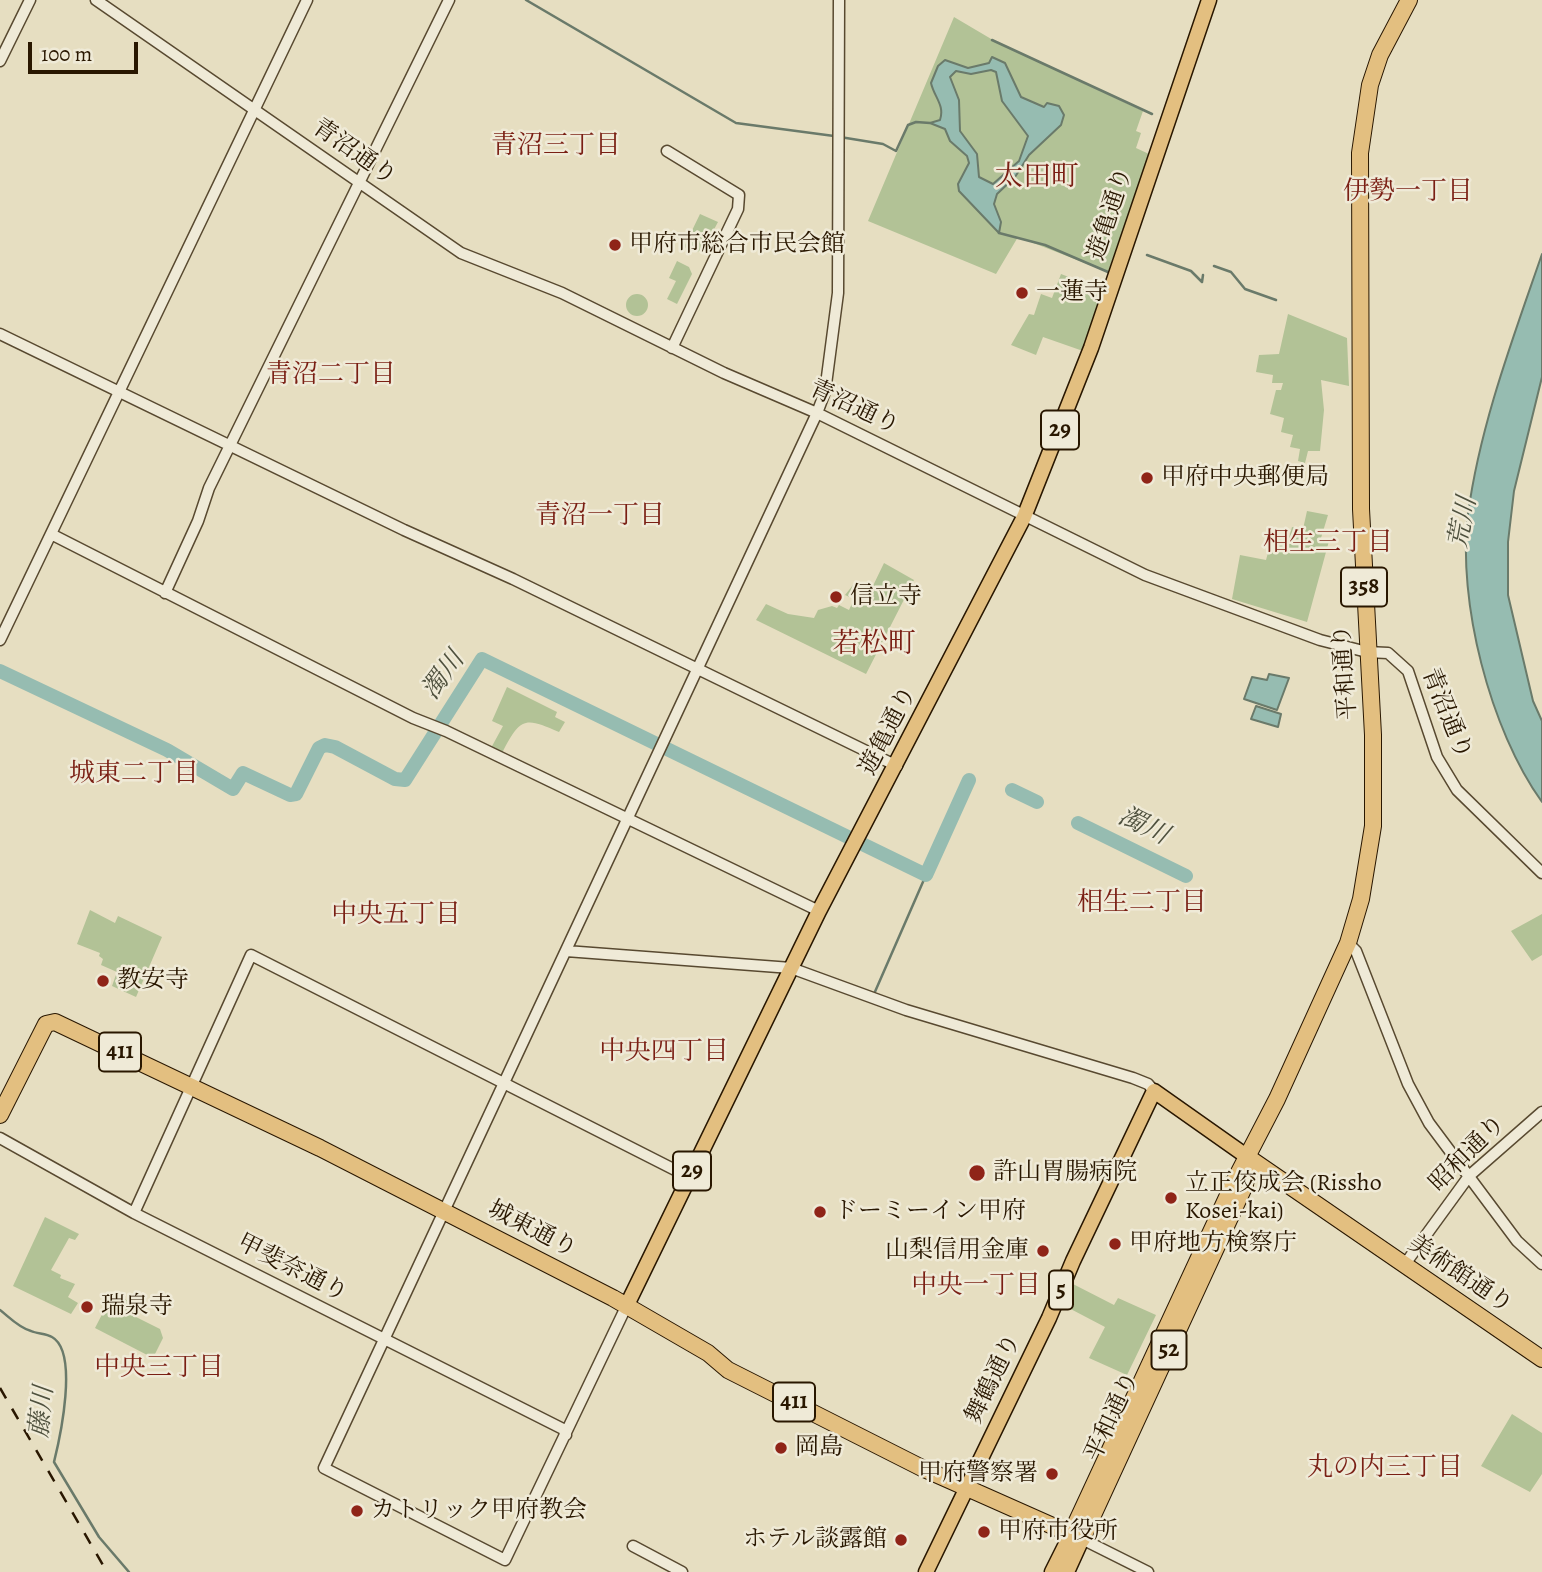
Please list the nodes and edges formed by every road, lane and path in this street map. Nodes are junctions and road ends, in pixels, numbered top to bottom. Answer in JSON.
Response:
{"nodes":[{"id":1,"x":22,"y":0,"type":"edge"},
{"id":2,"x":30,"y":0,"type":"edge"},
{"id":3,"x":96,"y":0,"type":"edge"},
{"id":4,"x":307,"y":0,"type":"edge"},
{"id":5,"x":449,"y":0,"type":"edge"},
{"id":6,"x":839,"y":0,"type":"edge"},
{"id":7,"x":1209,"y":0,"type":"edge"},
{"id":8,"x":1409,"y":0,"type":"edge"},
{"id":9,"x":0,"y":45,"type":"edge"},
{"id":10,"x":0,"y":61,"type":"edge"},
{"id":11,"x":253,"y":110,"type":"junction"},
{"id":12,"x":667,"y":151,"type":"dead end"},
{"id":13,"x":360,"y":183,"type":"junction"},
{"id":14,"x":0,"y":334,"type":"edge"},
{"id":15,"x":672,"y":348,"type":"junction"},
{"id":16,"x":119,"y":392,"type":"junction"},
{"id":17,"x":817,"y":413,"type":"junction"},
{"id":18,"x":230,"y":445,"type":"junction"},
{"id":19,"x":1024,"y":517,"type":"junction"},
{"id":20,"x":51,"y":534,"type":"junction"},
{"id":21,"x":165,"y":593,"type":"junction"},
{"id":22,"x":0,"y":640,"type":"edge"},
{"id":23,"x":1367,"y":652,"type":"junction"},
{"id":24,"x":696,"y":670,"type":"junction"},
{"id":25,"x":897,"y":766,"type":"junction"},
{"id":26,"x":628,"y":821,"type":"junction"},
{"id":27,"x":1542,"y":873,"type":"edge"},
{"id":28,"x":819,"y":911,"type":"junction"},
{"id":29,"x":1348,"y":943,"type":"junction"},
{"id":30,"x":566,"y":951,"type":"junction"},
{"id":31,"x":791,"y":968,"type":"junction"},
{"id":32,"x":506,"y":1083,"type":"junction"},
{"id":33,"x":191,"y":1086,"type":"junction"},
{"id":34,"x":1154,"y":1091,"type":"junction"},
{"id":35,"x":1542,"y":1112,"type":"edge"},
{"id":36,"x":0,"y":1115,"type":"edge"},
{"id":37,"x":0,"y":1138,"type":"edge"},
{"id":38,"x":1249,"y":1158,"type":"junction"},
{"id":39,"x":1469,"y":1176,"type":"junction"},
{"id":40,"x":689,"y":1177,"type":"junction"},
{"id":41,"x":446,"y":1212,"type":"junction"},
{"id":42,"x":134,"y":1213,"type":"junction"},
{"id":43,"x":1405,"y":1264,"type":"junction"},
{"id":44,"x":1542,"y":1264,"type":"edge"},
{"id":45,"x":626,"y":1307,"type":"junction"},
{"id":46,"x":386,"y":1339,"type":"junction"},
{"id":47,"x":1542,"y":1359,"type":"edge"},
{"id":48,"x":566,"y":1435,"type":"junction"},
{"id":49,"x":967,"y":1488,"type":"junction"},
{"id":50,"x":1077,"y":1537,"type":"junction"},
{"id":51,"x":633,"y":1546,"type":"dead end"},
{"id":52,"x":682,"y":1572,"type":"edge"},
{"id":53,"x":926,"y":1572,"type":"edge"},
{"id":54,"x":1052,"y":1572,"type":"edge"},
{"id":55,"x":1067,"y":1572,"type":"edge"},
{"id":56,"x":1148,"y":1572,"type":"edge"}],
"edges":[{"from":1,"to":9,"type":"street"},
{"from":2,"to":10,"type":"street"},
{"from":3,"to":11,"type":"street","name":"青沼通り"},
{"from":4,"to":11,"type":"street"},
{"from":5,"to":13,"type":"street"},
{"from":6,"to":17,"type":"street"},
{"from":7,"to":19,"type":"main road","name":"遊亀通り","number":"29"},
{"from":8,"to":23,"type":"highway","name":"平和通り","number":"358"},
{"from":11,"to":13,"type":"street","name":"青沼通り"},
{"from":11,"to":16,"type":"street"},
{"from":12,"to":15,"type":"street"},
{"from":13,"to":15,"type":"street","name":"青沼通り"},
{"from":13,"to":18,"type":"street"},
{"from":14,"to":16,"type":"street"},
{"from":15,"to":17,"type":"street","name":"青沼通り"},
{"from":16,"to":18,"type":"street"},
{"from":16,"to":20,"type":"street"},
{"from":17,"to":19,"type":"street","name":"青沼通り"},
{"from":17,"to":24,"type":"street"},
{"from":18,"to":21,"type":"street"},
{"from":18,"to":24,"type":"street"},
{"from":19,"to":23,"type":"street","name":"青沼通り"},
{"from":19,"to":25,"type":"main road","name":"遊亀通り","number":"29"},
{"from":20,"to":21,"type":"street"},
{"from":20,"to":22,"type":"street"},
{"from":21,"to":26,"type":"street"},
{"from":23,"to":27,"type":"street","name":"青沼通り"},
{"from":23,"to":29,"type":"highway","name":"平和通り","number":"358"},
{"from":24,"to":25,"type":"street"},
{"from":24,"to":26,"type":"street"},
{"from":25,"to":28,"type":"main road","name":"遊亀通り","number":"29"},
{"from":26,"to":28,"type":"street"},
{"from":26,"to":30,"type":"street"},
{"from":28,"to":31,"type":"main road","name":"遊亀通り","number":"29"},
{"from":29,"to":38,"type":"highway","name":"平和通り","number":"358"},
{"from":29,"to":39,"type":"street"},
{"from":30,"to":31,"type":"street"},
{"from":30,"to":32,"type":"street"},
{"from":31,"to":34,"type":"street"},
{"from":31,"to":40,"type":"main road","name":"遊亀通り","number":"29"},
{"from":32,"to":33,"type":"street"},
{"from":32,"to":40,"type":"street"},
{"from":32,"to":41,"type":"street"},
{"from":33,"to":36,"type":"highway","name":"城東通り","number":"411"},
{"from":33,"to":41,"type":"highway","name":"城東通り","number":"411"},
{"from":33,"to":42,"type":"street"},
{"from":34,"to":38,"type":"main road"},
{"from":34,"to":49,"type":"main road","name":"舞鶴通り","number":"5"},
{"from":35,"to":39,"type":"street","name":"昭和通り"},
{"from":37,"to":42,"type":"street","name":"甲斐奈通り"},
{"from":38,"to":43,"type":"highway","name":"美術館通り"},
{"from":38,"to":50,"type":"highway","name":"平和通り","number":"52"},
{"from":39,"to":43,"type":"street","name":"昭和通り"},
{"from":39,"to":44,"type":"street"},
{"from":40,"to":45,"type":"main road","name":"遊亀通り","number":"29"},
{"from":41,"to":45,"type":"highway","name":"城東通り","number":"411"},
{"from":41,"to":46,"type":"street"},
{"from":42,"to":46,"type":"street","name":"甲斐奈通り"},
{"from":43,"to":47,"type":"highway","name":"美術館通り"},
{"from":45,"to":48,"type":"street"},
{"from":45,"to":49,"type":"highway","name":"城東通り","number":"411"},
{"from":46,"to":48,"type":"street","name":"甲斐奈通り"},
{"from":46,"to":48,"type":"street"},
{"from":49,"to":50,"type":"highway","name":"城東通り","number":"411"},
{"from":49,"to":53,"type":"main road","name":"舞鶴通り"},
{"from":50,"to":54,"type":"main road"},
{"from":50,"to":55,"type":"main road"},
{"from":50,"to":56,"type":"street"},
{"from":51,"to":52,"type":"street"}]}
